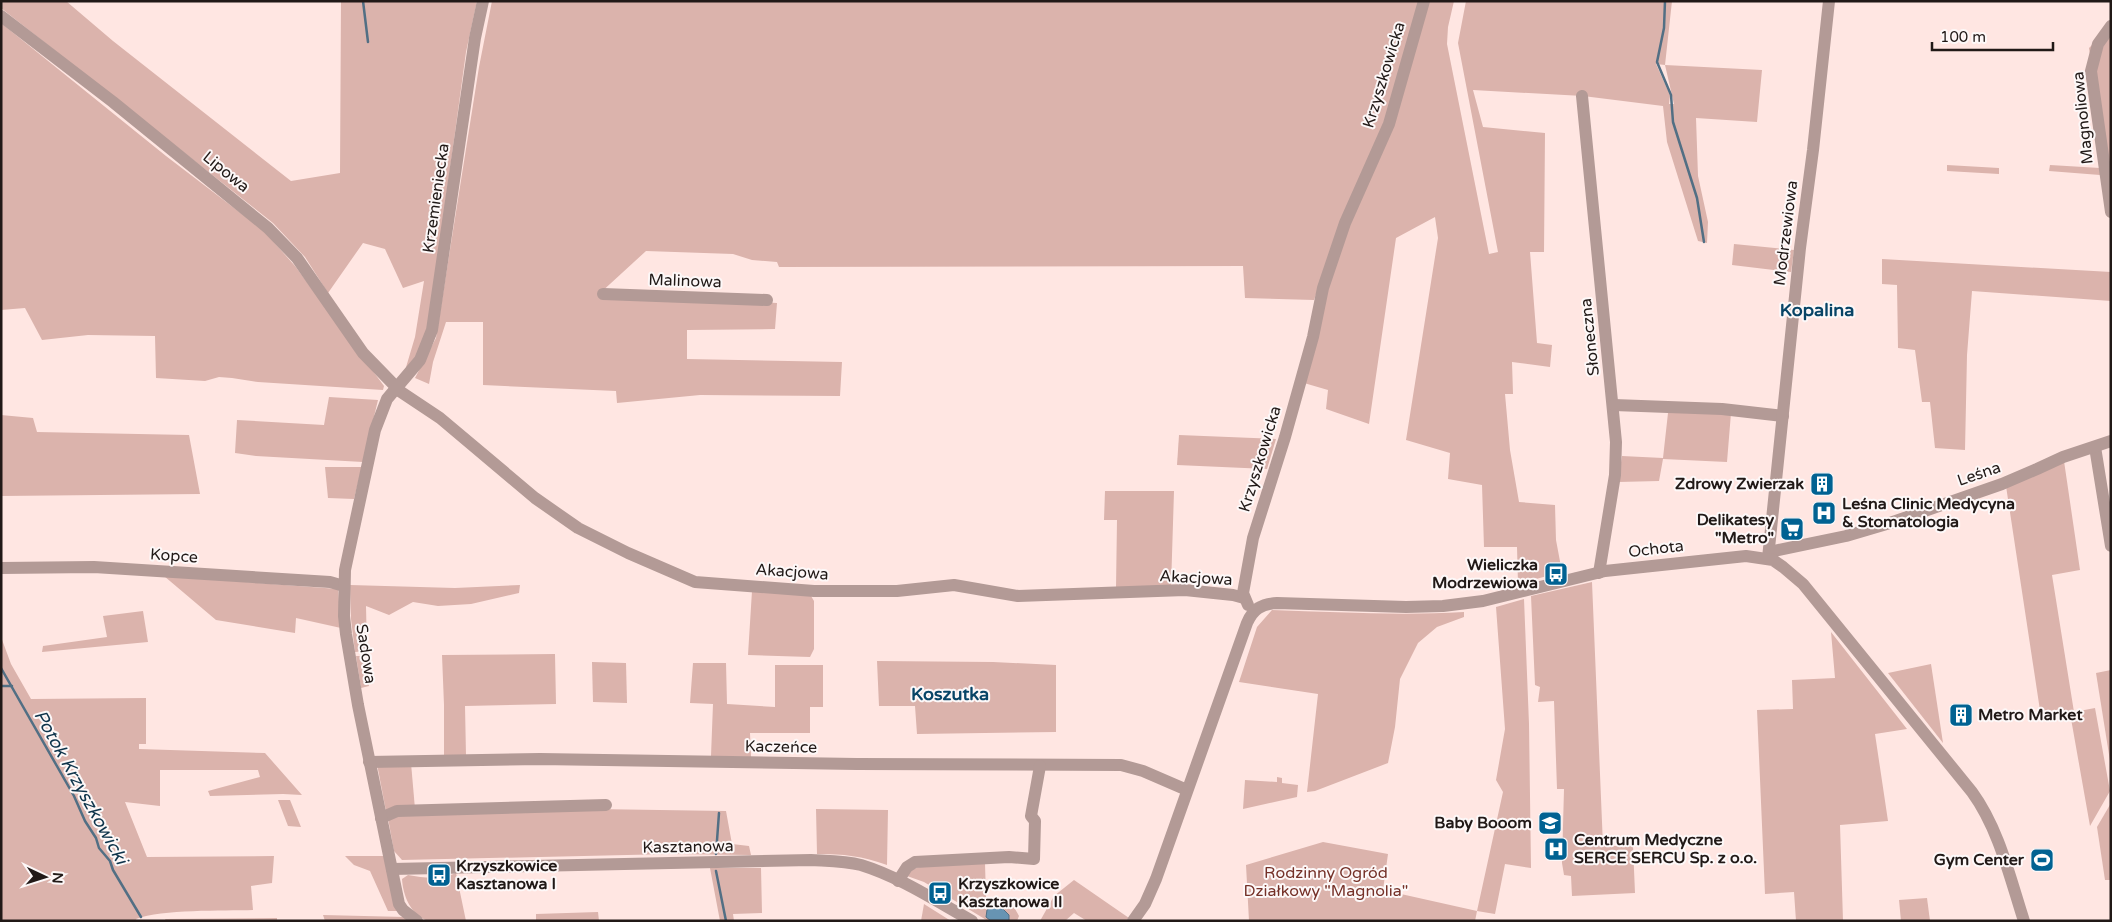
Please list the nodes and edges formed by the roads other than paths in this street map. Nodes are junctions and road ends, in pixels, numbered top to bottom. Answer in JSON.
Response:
{"nodes":[{"id":1,"x":483,"y":1,"type":"edge"},
{"id":2,"x":1424,"y":1,"type":"edge"},
{"id":3,"x":1828,"y":1,"type":"edge"},
{"id":4,"x":1,"y":16,"type":"edge"},
{"id":5,"x":2111,"y":26,"type":"edge"},
{"id":6,"x":1582,"y":96,"type":"dead end"},
{"id":7,"x":2111,"y":212,"type":"edge"},
{"id":8,"x":603,"y":294,"type":"dead end"},
{"id":9,"x":767,"y":300,"type":"dead end"},
{"id":10,"x":397,"y":388,"type":"junction"},
{"id":11,"x":1614,"y":405,"type":"junction"},
{"id":12,"x":1782,"y":416,"type":"junction"},
{"id":13,"x":2111,"y":441,"type":"edge"},
{"id":14,"x":2095,"y":447,"type":"junction"},
{"id":15,"x":2111,"y":546,"type":"edge"},
{"id":16,"x":1768,"y":555,"type":"junction"},
{"id":17,"x":1,"y":568,"type":"edge"},
{"id":18,"x":1599,"y":573,"type":"junction"},
{"id":19,"x":344,"y":586,"type":"junction"},
{"id":20,"x":1244,"y":598,"type":"junction"},
{"id":21,"x":1253,"y":611,"type":"junction"},
{"id":22,"x":369,"y":762,"type":"junction"},
{"id":23,"x":1040,"y":766,"type":"junction"},
{"id":24,"x":1187,"y":790,"type":"junction"},
{"id":25,"x":606,"y":805,"type":"dead end"},
{"id":26,"x":381,"y":818,"type":"junction"},
{"id":27,"x":392,"y":869,"type":"junction"},
{"id":28,"x":898,"y":880,"type":"junction"},
{"id":29,"x":417,"y":921,"type":"edge"},
{"id":30,"x":972,"y":921,"type":"edge"},
{"id":31,"x":1133,"y":921,"type":"edge"},
{"id":32,"x":2024,"y":921,"type":"edge"}],
"edges":[{"from":1,"to":10,"type":"street","name":"Krzemieniecka"},
{"from":2,"to":20,"type":"street","name":"Krzyszkowicka"},
{"from":3,"to":12,"type":"street","name":"Modrzewiowa"},
{"from":4,"to":10,"type":"street","name":"Lipowa"},
{"from":5,"to":7,"type":"street","name":"Magnoliowa"},
{"from":6,"to":11,"type":"street","name":"Słoneczna"},
{"from":8,"to":9,"type":"street","name":"Malinowa"},
{"from":10,"to":19,"type":"street","name":"Sadowa"},
{"from":10,"to":20,"type":"street","name":"Akacjowa"},
{"from":11,"to":12,"type":"street"},
{"from":11,"to":18,"type":"street","name":"Słoneczna"},
{"from":12,"to":16,"type":"street","name":"Modrzewiowa"},
{"from":13,"to":14,"type":"street","name":"Leśna"},
{"from":14,"to":15,"type":"street"},
{"from":14,"to":16,"type":"street","name":"Leśna"},
{"from":16,"to":18,"type":"street","name":"Ochota"},
{"from":16,"to":32,"type":"street"},
{"from":17,"to":19,"type":"street","name":"Kopce"},
{"from":18,"to":21,"type":"street","name":"Ochota"},
{"from":19,"to":22,"type":"street","name":"Sadowa"},
{"from":20,"to":21,"type":"street"},
{"from":21,"to":24,"type":"street"},
{"from":22,"to":23,"type":"street","name":"Kaczeńce"},
{"from":22,"to":26,"type":"street","name":"Sadowa"},
{"from":23,"to":24,"type":"street","name":"Kaczeńce"},
{"from":23,"to":28,"type":"street"},
{"from":24,"to":31,"type":"street"},
{"from":25,"to":26,"type":"street"},
{"from":26,"to":27,"type":"street","name":"Sadowa"},
{"from":27,"to":28,"type":"street","name":"Kasztanowa"},
{"from":27,"to":29,"type":"street","name":"Sadowa"},
{"from":28,"to":30,"type":"street","name":"Kasztanowa"}]}
